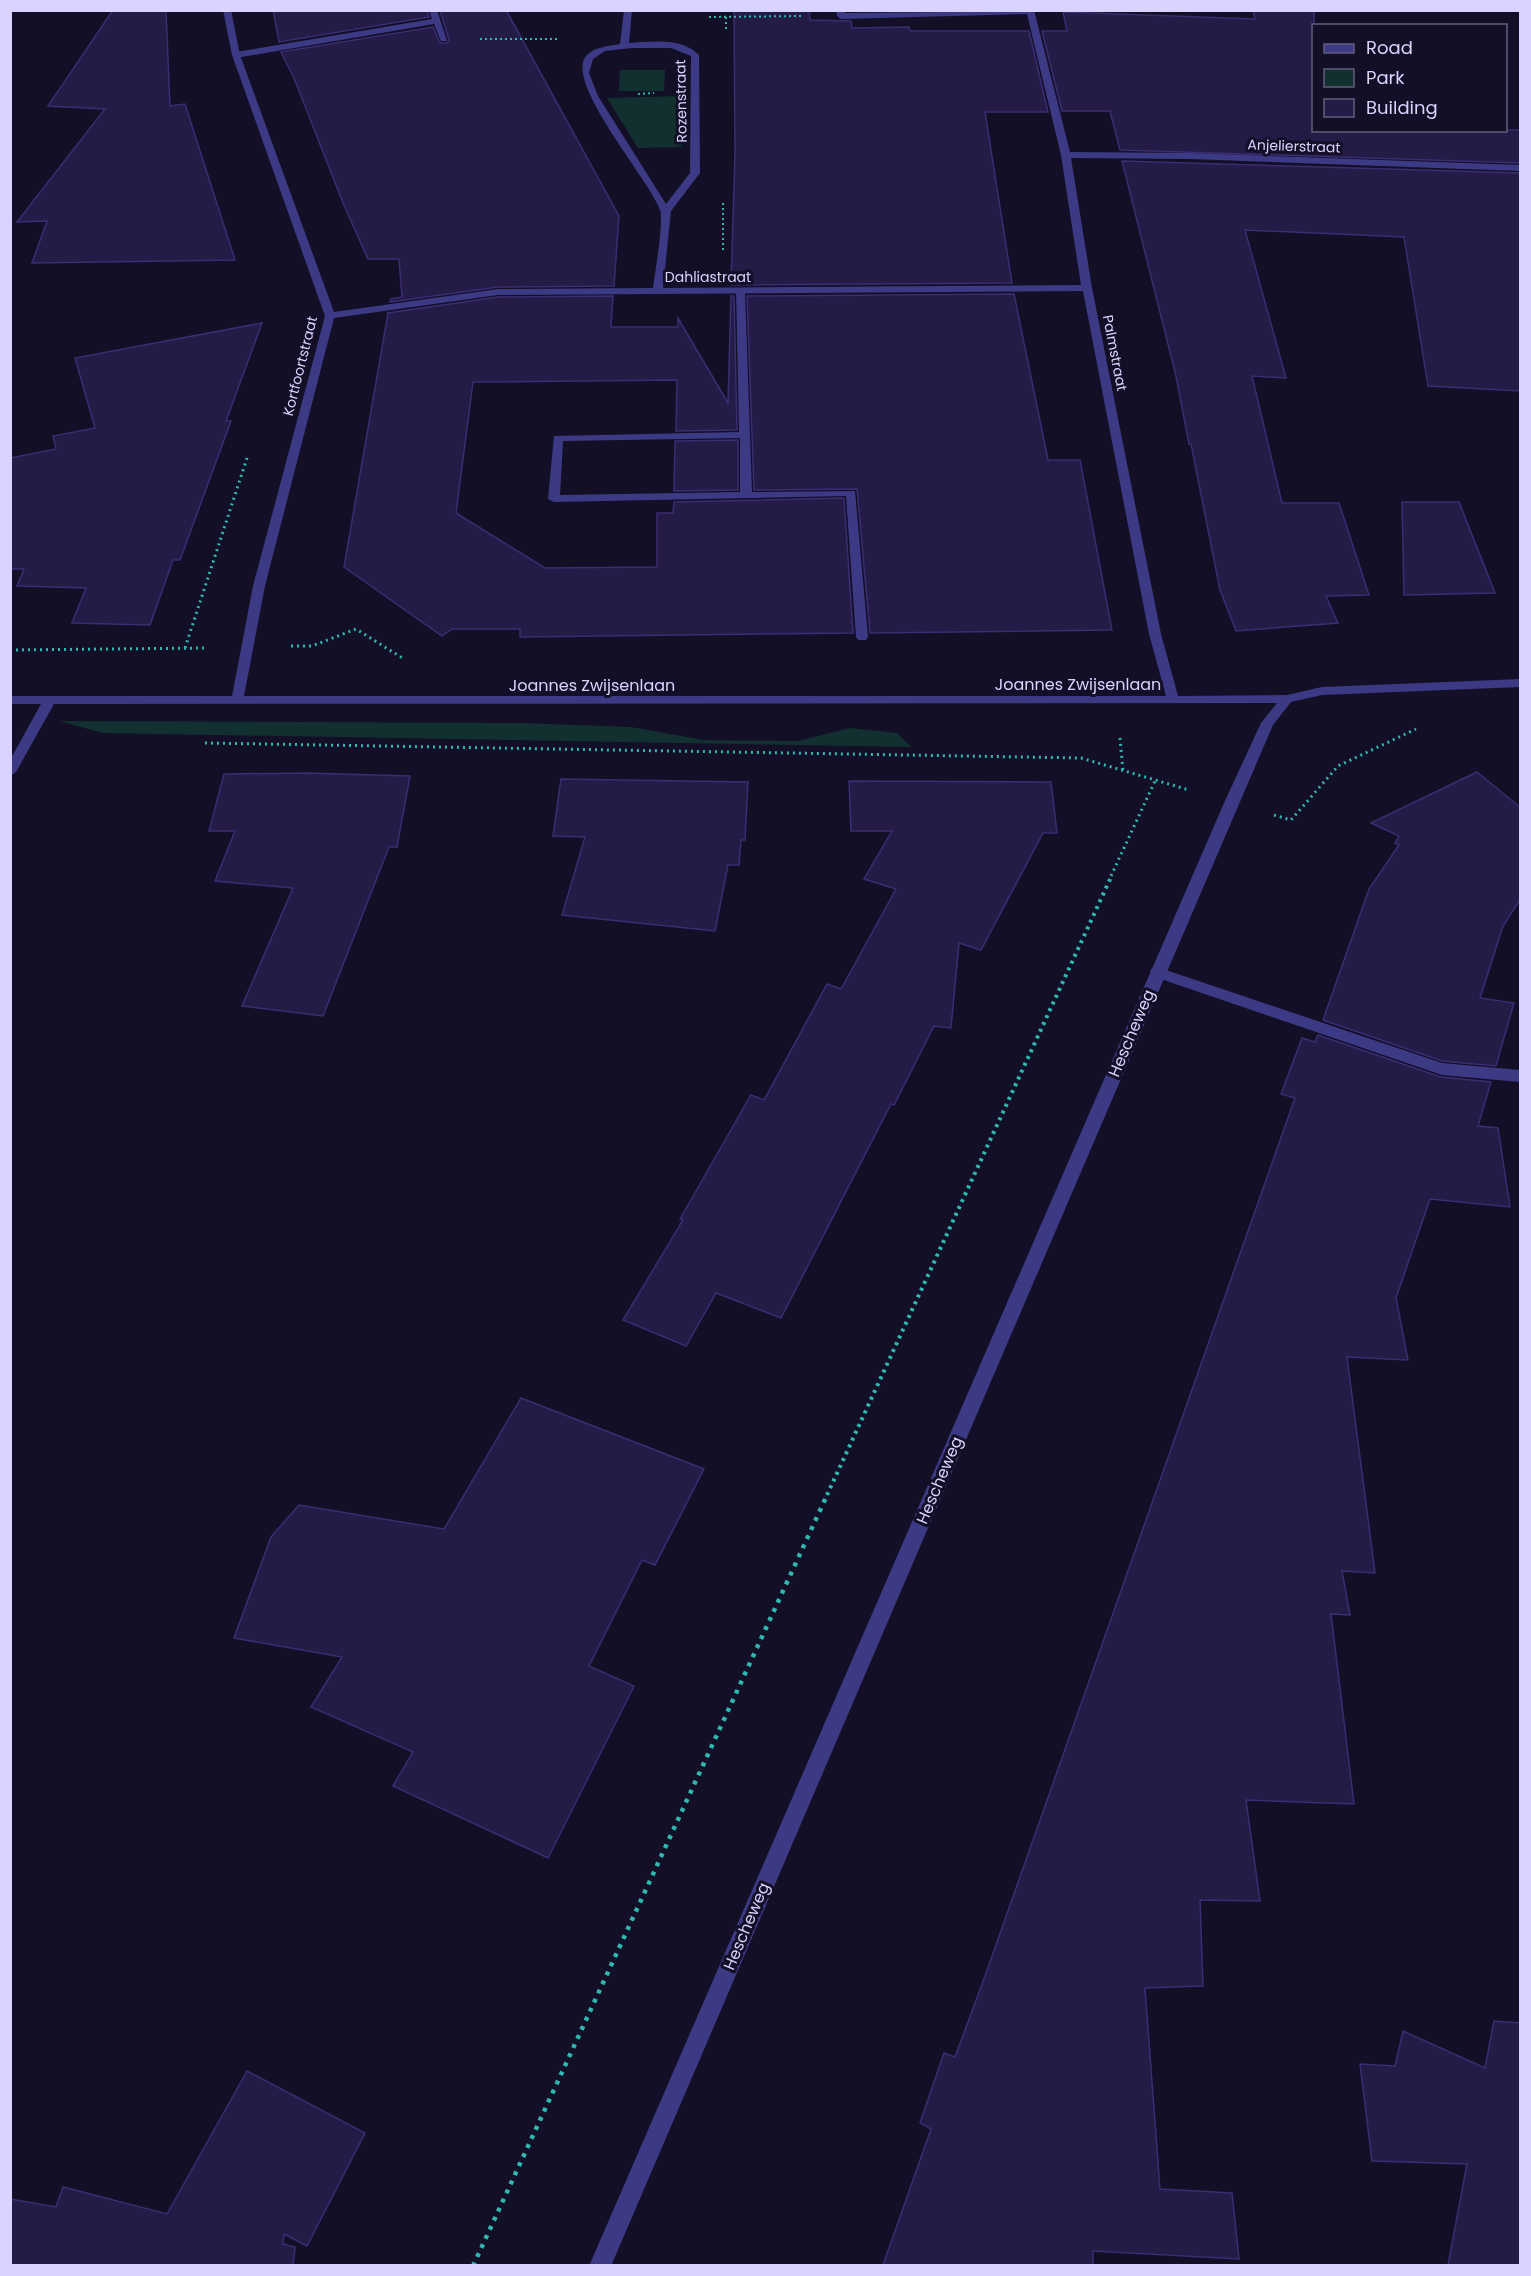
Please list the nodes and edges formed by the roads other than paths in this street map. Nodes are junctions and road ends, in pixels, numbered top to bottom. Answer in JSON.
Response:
{"nodes":[{"id":1,"x":227,"y":10,"type":"edge"},
{"id":2,"x":432,"y":10,"type":"edge"},
{"id":3,"x":628,"y":10,"type":"edge"},
{"id":4,"x":1030,"y":11,"type":"edge"},
{"id":5,"x":841,"y":13,"type":"edge"},
{"id":6,"x":437,"y":21,"type":"junction"},
{"id":7,"x":444,"y":39,"type":"road end"},
{"id":8,"x":624,"y":46,"type":"junction"},
{"id":9,"x":236,"y":55,"type":"junction"},
{"id":10,"x":1066,"y":155,"type":"junction"},
{"id":11,"x":1521,"y":168,"type":"edge"},
{"id":12,"x":666,"y":211,"type":"junction"},
{"id":13,"x":1087,"y":288,"type":"junction"},
{"id":14,"x":658,"y":291,"type":"junction"},
{"id":15,"x":740,"y":291,"type":"junction"},
{"id":16,"x":330,"y":316,"type":"junction"},
{"id":17,"x":745,"y":435,"type":"junction"},
{"id":18,"x":746,"y":495,"type":"junction"},
{"id":19,"x":862,"y":637,"type":"dead end"},
{"id":20,"x":1521,"y":683,"type":"edge"},
{"id":21,"x":1287,"y":699,"type":"junction"},
{"id":22,"x":10,"y":700,"type":"edge"},
{"id":23,"x":50,"y":700,"type":"junction"},
{"id":24,"x":1173,"y":700,"type":"junction"},
{"id":25,"x":237,"y":701,"type":"junction"},
{"id":26,"x":10,"y":772,"type":"edge"},
{"id":27,"x":1157,"y":972,"type":"junction"},
{"id":28,"x":1521,"y":1076,"type":"edge"},
{"id":29,"x":600,"y":2265,"type":"edge"}],
"edges":[{"from":1,"to":9,"type":"street","name":"Kortfoortstraat"},
{"from":2,"to":6,"type":"street"},
{"from":3,"to":8,"type":"street"},
{"from":4,"to":5,"type":"street"},
{"from":4,"to":10,"type":"street","name":"Palmstraat"},
{"from":6,"to":7,"type":"street"},
{"from":6,"to":9,"type":"street"},
{"from":8,"to":12,"type":"street","name":"Rozenstraat"},
{"from":8,"to":12,"type":"street","name":"Rozenstraat"},
{"from":9,"to":16,"type":"street","name":"Kortfoortstraat"},
{"from":10,"to":11,"type":"street","name":"Anjelierstraat"},
{"from":10,"to":13,"type":"street","name":"Palmstraat"},
{"from":12,"to":14,"type":"street"},
{"from":13,"to":15,"type":"street","name":"Dahliastraat"},
{"from":13,"to":24,"type":"street","name":"Palmstraat"},
{"from":14,"to":15,"type":"street","name":"Dahliastraat"},
{"from":14,"to":16,"type":"street","name":"Dahliastraat"},
{"from":15,"to":17,"type":"street"},
{"from":16,"to":25,"type":"street","name":"Kortfoortstraat"},
{"from":17,"to":18,"type":"street"},
{"from":17,"to":18,"type":"street"},
{"from":18,"to":19,"type":"street"},
{"from":20,"to":21,"type":"street"},
{"from":21,"to":24,"type":"street"},
{"from":21,"to":27,"type":"street","name":"Hescheweg"},
{"from":22,"to":23,"type":"street","name":"Joannes Zwijsenlaan"},
{"from":23,"to":25,"type":"street","name":"Joannes Zwijsenlaan"},
{"from":23,"to":26,"type":"street"},
{"from":24,"to":25,"type":"street","name":"Joannes Zwijsenlaan"},
{"from":27,"to":28,"type":"street"},
{"from":27,"to":29,"type":"street","name":"Hescheweg"}]}
